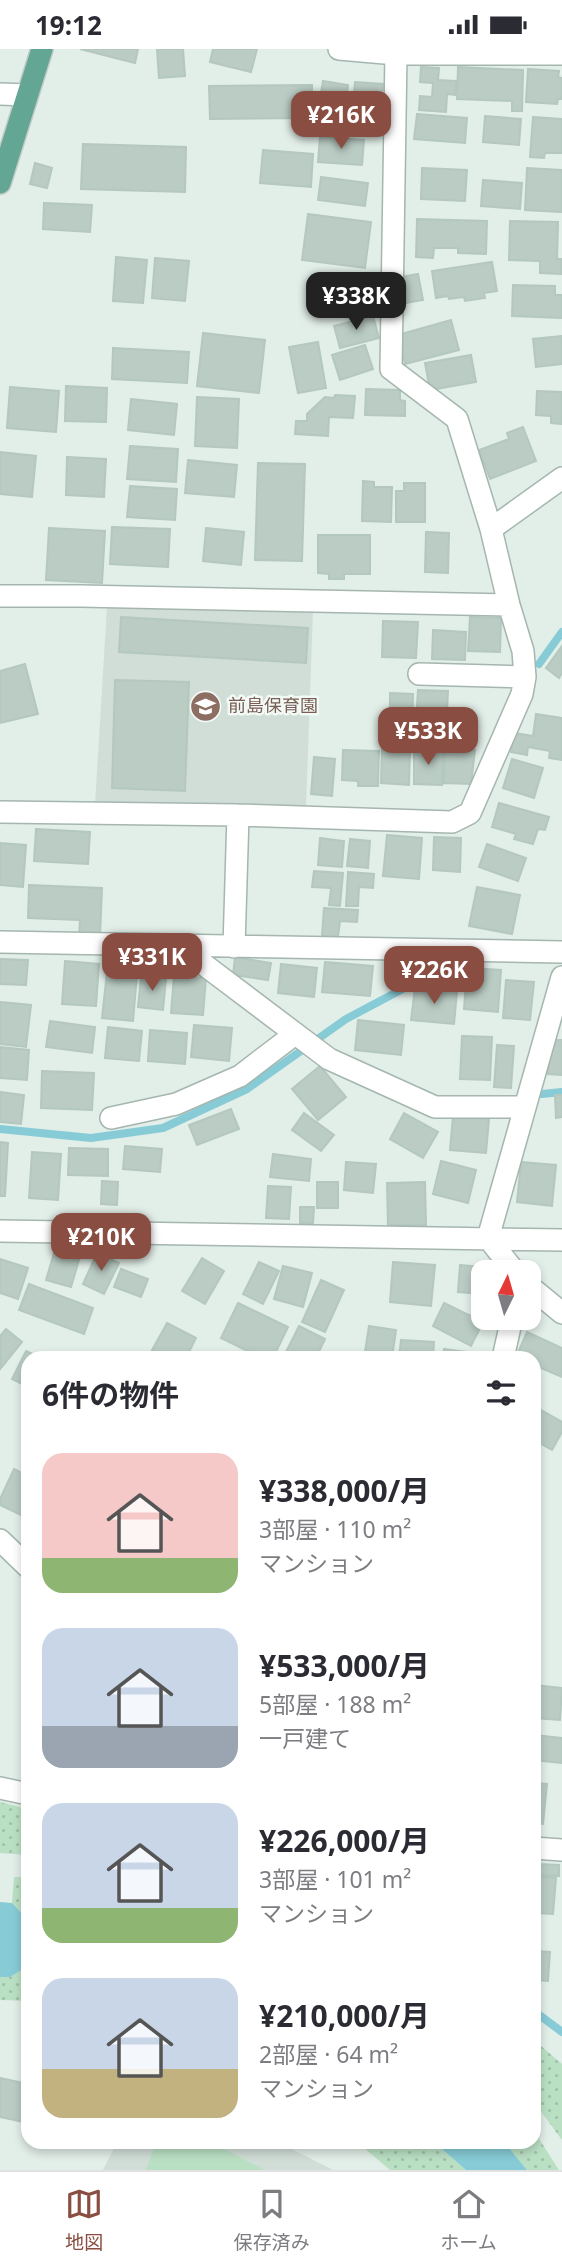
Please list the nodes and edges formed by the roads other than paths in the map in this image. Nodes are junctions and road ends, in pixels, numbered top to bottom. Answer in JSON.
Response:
{"nodes":[{"id":1,"x":42,"y":49,"type":"edge"},
{"id":2,"x":339,"y":49,"type":"edge"},
{"id":3,"x":396,"y":54,"type":"junction"},
{"id":4,"x":562,"y":54,"type":"edge"},
{"id":5,"x":0,"y":94,"type":"edge"},
{"id":6,"x":27,"y":96,"type":"junction"},
{"id":7,"x":0,"y":183,"type":"edge"},
{"id":8,"x":562,"y":478,"type":"edge"},
{"id":9,"x":491,"y":529,"type":"junction"},
{"id":10,"x":0,"y":596,"type":"edge"},
{"id":11,"x":509,"y":605,"type":"junction"},
{"id":12,"x":419,"y":674,"type":"dead end"},
{"id":13,"x":525,"y":677,"type":"junction"},
{"id":14,"x":0,"y":812,"type":"edge"},
{"id":15,"x":238,"y":815,"type":"junction"},
{"id":16,"x":0,"y":942,"type":"edge"},
{"id":17,"x":178,"y":945,"type":"junction"},
{"id":18,"x":234,"y":947,"type":"junction"},
{"id":19,"x":562,"y":952,"type":"edge"},
{"id":20,"x":562,"y":977,"type":"edge"},
{"id":21,"x":304,"y":1041,"type":"junction"},
{"id":22,"x":525,"y":1107,"type":"junction"},
{"id":23,"x":110,"y":1118,"type":"dead end"},
{"id":24,"x":0,"y":1231,"type":"edge"},
{"id":25,"x":488,"y":1238,"type":"junction"},
{"id":26,"x":562,"y":1240,"type":"edge"},
{"id":27,"x":505,"y":1260,"type":"edge"},
{"id":28,"x":541,"y":1296,"type":"edge"},
{"id":29,"x":562,"y":1313,"type":"edge"},
{"id":30,"x":509,"y":1330,"type":"edge"},
{"id":31,"x":505,"y":1351,"type":"edge"},
{"id":32,"x":0,"y":1540,"type":"edge"},
{"id":33,"x":21,"y":1560,"type":"edge"},
{"id":34,"x":0,"y":1788,"type":"edge"},
{"id":35,"x":21,"y":1792,"type":"edge"},
{"id":36,"x":541,"y":1848,"type":"edge"},
{"id":37,"x":562,"y":1850,"type":"edge"}],
"edges":[{"from":1,"to":6,"type":"main road"},
{"from":2,"to":3,"type":"street"},
{"from":3,"to":4,"type":"street"},
{"from":3,"to":9,"type":"street"},
{"from":5,"to":6,"type":"street"},
{"from":6,"to":7,"type":"main road"},
{"from":8,"to":9,"type":"street"},
{"from":9,"to":11,"type":"street"},
{"from":10,"to":11,"type":"street"},
{"from":11,"to":13,"type":"street"},
{"from":12,"to":13,"type":"street"},
{"from":13,"to":15,"type":"street"},
{"from":14,"to":15,"type":"street"},
{"from":15,"to":18,"type":"street"},
{"from":16,"to":17,"type":"street"},
{"from":17,"to":18,"type":"street"},
{"from":17,"to":21,"type":"street"},
{"from":18,"to":19,"type":"street"},
{"from":20,"to":22,"type":"street"},
{"from":21,"to":22,"type":"street"},
{"from":21,"to":23,"type":"street"},
{"from":22,"to":25,"type":"street"},
{"from":24,"to":25,"type":"street"},
{"from":25,"to":26,"type":"street"},
{"from":25,"to":27,"type":"street"},
{"from":28,"to":29,"type":"street"},
{"from":30,"to":31,"type":"street"},
{"from":32,"to":33,"type":"street"},
{"from":34,"to":35,"type":"street"},
{"from":36,"to":37,"type":"street"}]}
